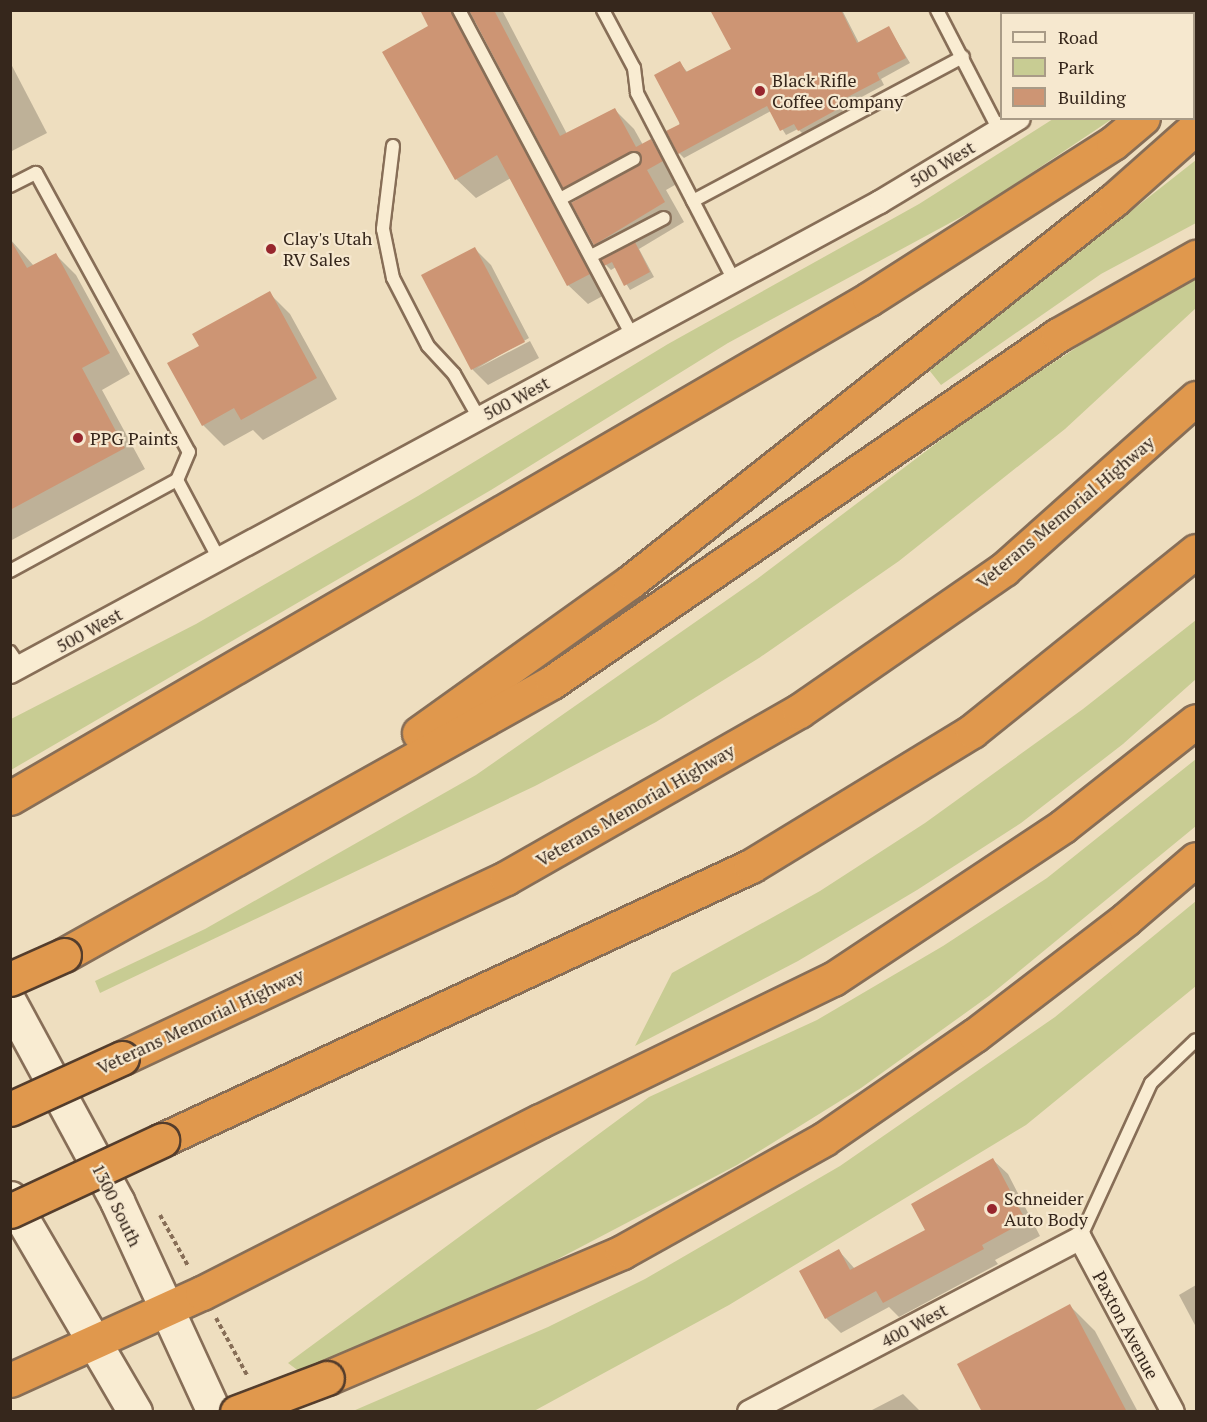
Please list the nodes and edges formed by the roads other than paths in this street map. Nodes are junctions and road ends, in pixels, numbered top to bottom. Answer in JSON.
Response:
{"nodes":[{"id":1,"x":459,"y":10,"type":"edge"},
{"id":2,"x":603,"y":10,"type":"edge"},
{"id":3,"x":937,"y":10,"type":"edge"},
{"id":4,"x":963,"y":57,"type":"junction"},
{"id":5,"x":1016,"y":120,"type":"edge"},
{"id":6,"x":1141,"y":120,"type":"edge"},
{"id":7,"x":1197,"y":127,"type":"edge"},
{"id":8,"x":999,"y":130,"type":"junction"},
{"id":9,"x":393,"y":146,"type":"dead end"},
{"id":10,"x":634,"y":159,"type":"dead end"},
{"id":11,"x":10,"y":186,"type":"edge"},
{"id":12,"x":560,"y":199,"type":"junction"},
{"id":13,"x":693,"y":201,"type":"junction"},
{"id":14,"x":664,"y":218,"type":"dead end"},
{"id":15,"x":591,"y":256,"type":"junction"},
{"id":16,"x":1197,"y":257,"type":"edge"},
{"id":17,"x":734,"y":280,"type":"junction"},
{"id":18,"x":632,"y":335,"type":"junction"},
{"id":19,"x":1197,"y":398,"type":"edge"},
{"id":20,"x":479,"y":418,"type":"junction"},
{"id":21,"x":177,"y":480,"type":"junction"},
{"id":22,"x":1197,"y":551,"type":"edge"},
{"id":23,"x":219,"y":559,"type":"junction"},
{"id":24,"x":10,"y":572,"type":"edge"},
{"id":25,"x":14,"y":664,"type":"edge"},
{"id":26,"x":1197,"y":721,"type":"edge"},
{"id":27,"x":10,"y":798,"type":"edge"},
{"id":28,"x":275,"y":839,"type":"junction"},
{"id":29,"x":1197,"y":859,"type":"edge"},
{"id":30,"x":10,"y":979,"type":"edge"},
{"id":31,"x":10,"y":1003,"type":"edge"},
{"id":32,"x":1197,"y":1040,"type":"edge"},
{"id":33,"x":10,"y":1109,"type":"edge"},
{"id":34,"x":10,"y":1198,"type":"edge"},
{"id":35,"x":10,"y":1211,"type":"edge"},
{"id":36,"x":1080,"y":1238,"type":"junction"},
{"id":37,"x":164,"y":1309,"type":"junction"},
{"id":38,"x":93,"y":1342,"type":"junction"},
{"id":39,"x":10,"y":1380,"type":"edge"},
{"id":40,"x":244,"y":1397,"type":"edge"},
{"id":41,"x":135,"y":1412,"type":"edge"},
{"id":42,"x":214,"y":1412,"type":"edge"},
{"id":43,"x":749,"y":1412,"type":"edge"},
{"id":44,"x":1173,"y":1412,"type":"edge"}],
"edges":[{"from":1,"to":12,"type":"lane"},
{"from":2,"to":13,"type":"lane"},
{"from":3,"to":4,"type":"lane"},
{"from":4,"to":8,"type":"lane"},
{"from":4,"to":13,"type":"lane"},
{"from":5,"to":8,"type":"street","name":"500 West"},
{"from":6,"to":27,"type":"highway"},
{"from":7,"to":28,"type":"highway"},
{"from":8,"to":17,"type":"street","name":"500 West"},
{"from":9,"to":20,"type":"lane"},
{"from":10,"to":12,"type":"lane"},
{"from":11,"to":21,"type":"lane"},
{"from":12,"to":15,"type":"lane"},
{"from":13,"to":17,"type":"lane"},
{"from":14,"to":15,"type":"lane"},
{"from":15,"to":18,"type":"lane"},
{"from":16,"to":28,"type":"highway"},
{"from":17,"to":18,"type":"street","name":"500 West"},
{"from":18,"to":20,"type":"street","name":"500 West"},
{"from":19,"to":33,"type":"highway","name":"Veterans Memorial Highway","bridge":true},
{"from":20,"to":23,"type":"street","name":"500 West"},
{"from":21,"to":23,"type":"lane"},
{"from":21,"to":24,"type":"lane"},
{"from":22,"to":35,"type":"highway","bridge":true},
{"from":23,"to":25,"type":"street","name":"500 West"},
{"from":26,"to":37,"type":"highway"},
{"from":28,"to":30,"type":"highway","bridge":true},
{"from":29,"to":40,"type":"highway","bridge":true},
{"from":31,"to":37,"type":"main road","name":"1300 South"},
{"from":32,"to":36,"type":"lane"},
{"from":34,"to":38,"type":"main road"},
{"from":36,"to":43,"type":"street","name":"400 West"},
{"from":36,"to":44,"type":"street","name":"Paxton Avenue"},
{"from":37,"to":38,"type":"highway"},
{"from":37,"to":42,"type":"main road","name":"1300 South"},
{"from":38,"to":39,"type":"highway"},
{"from":38,"to":41,"type":"main road"}]}
